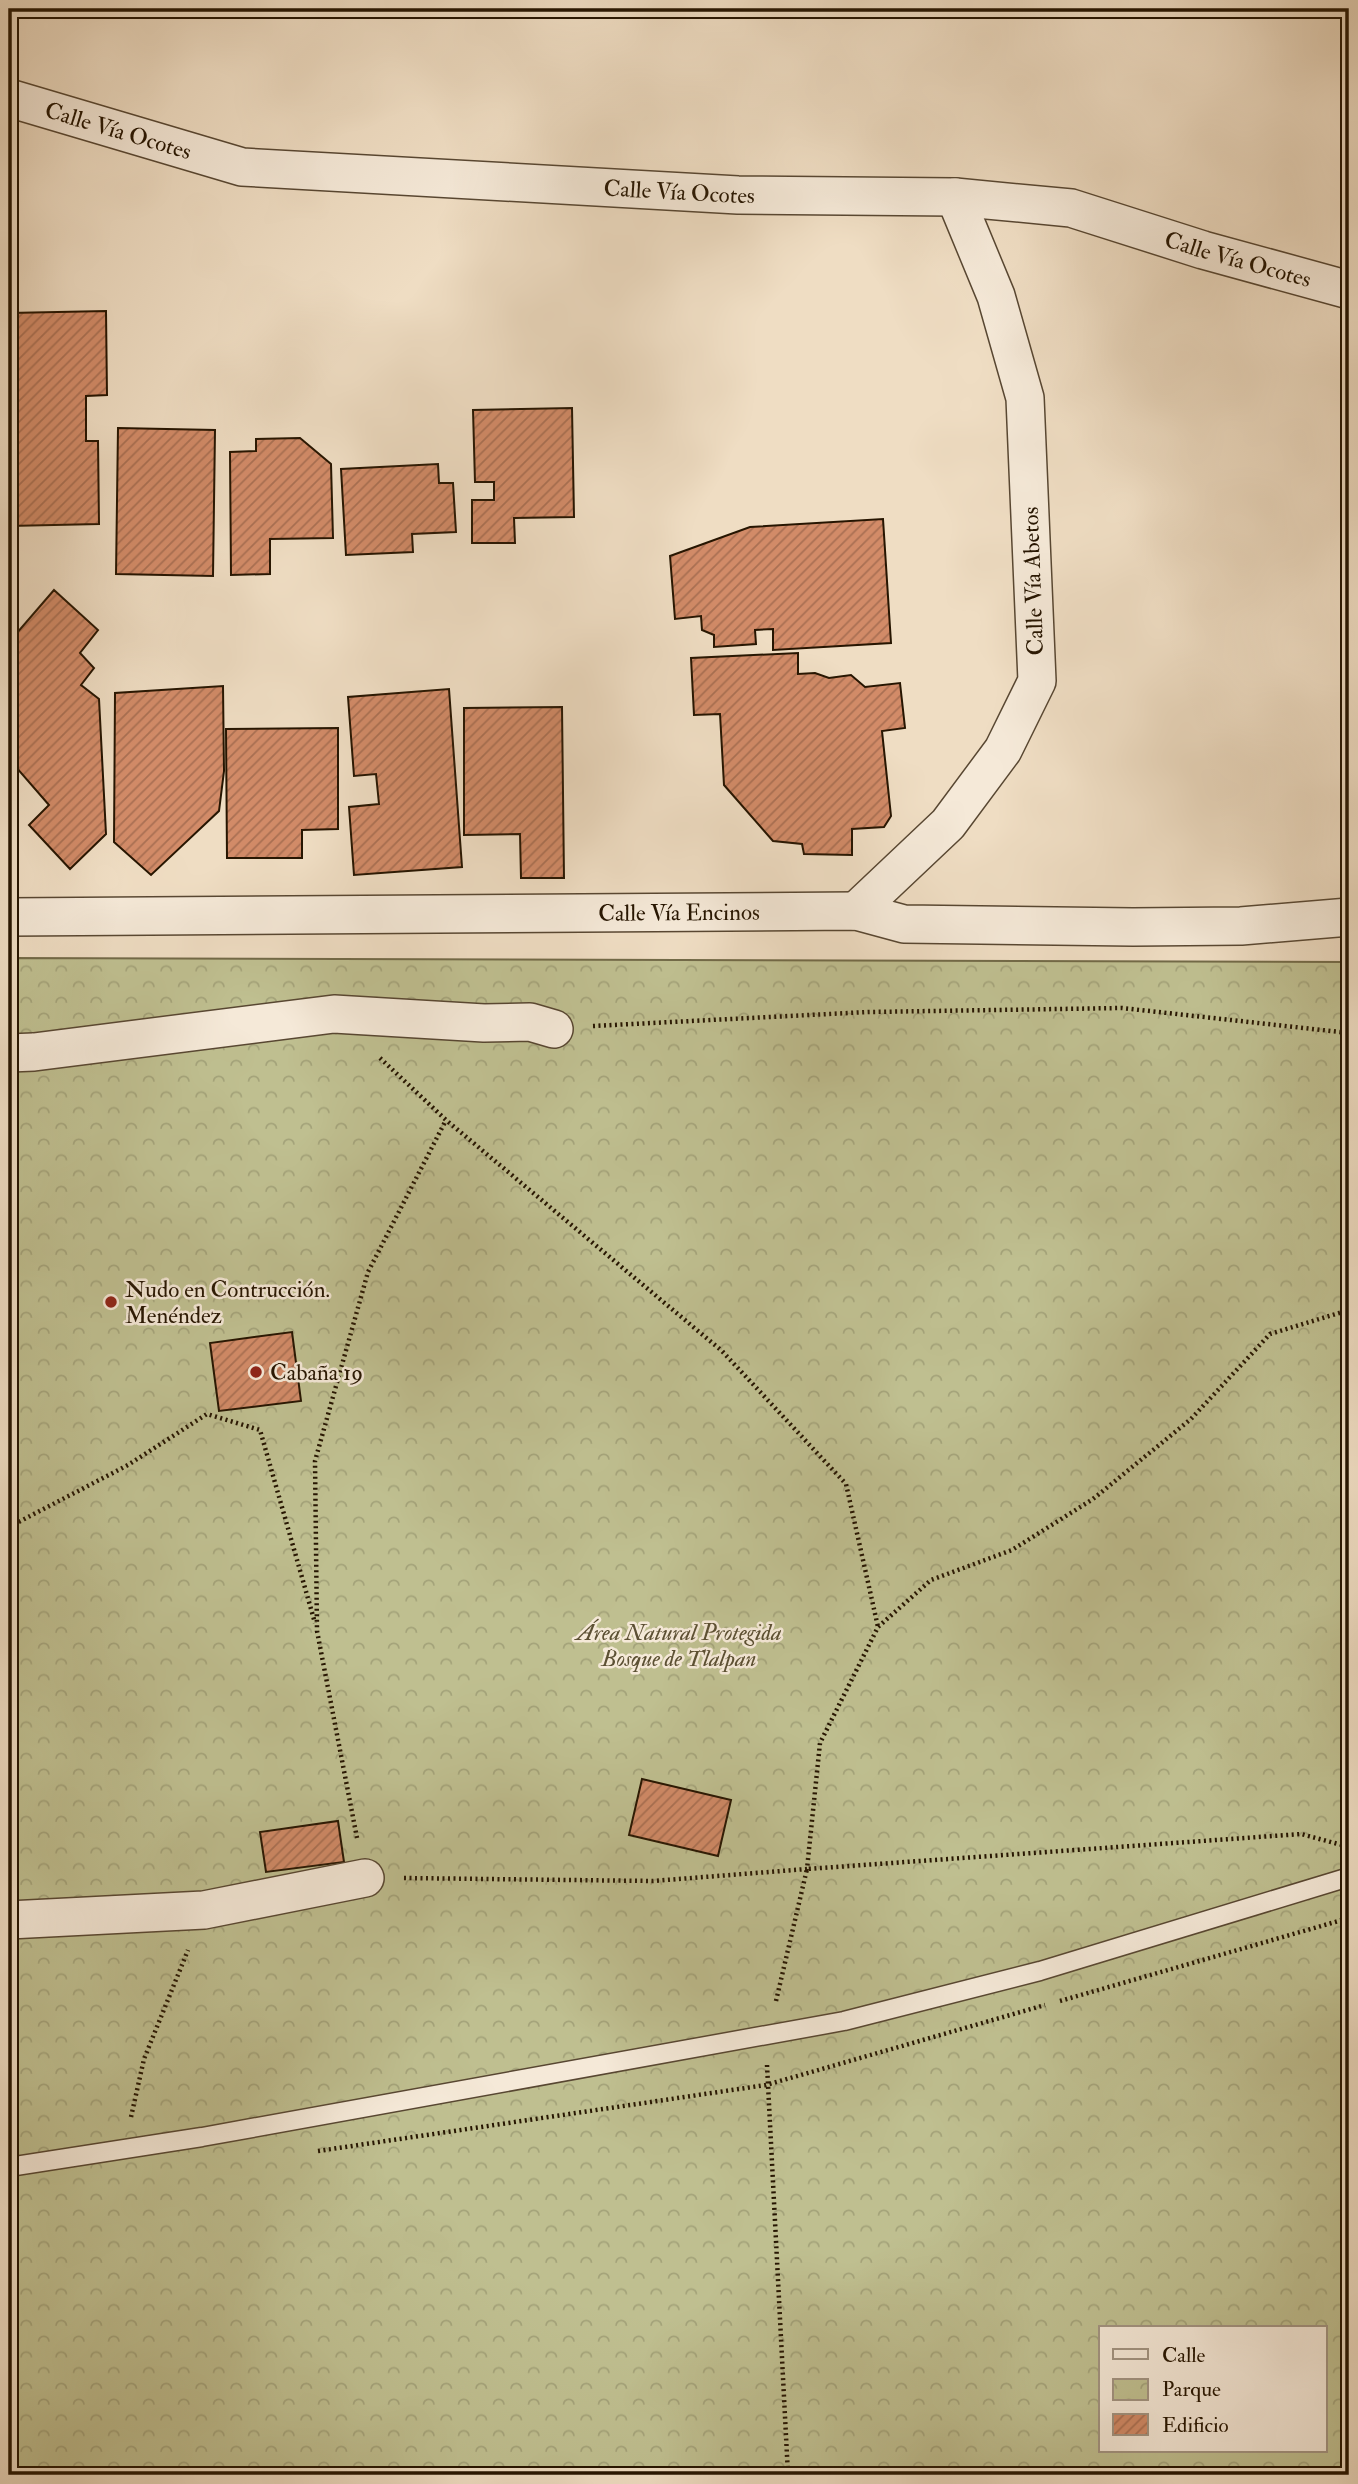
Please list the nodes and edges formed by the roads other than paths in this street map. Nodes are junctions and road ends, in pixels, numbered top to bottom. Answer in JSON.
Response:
{"nodes":[{"id":1,"x":9,"y":98,"type":"edge"},
{"id":2,"x":956,"y":197,"type":"junction"},
{"id":3,"x":1349,"y":290,"type":"edge"},
{"id":4,"x":856,"y":911,"type":"junction"},
{"id":5,"x":9,"y":917,"type":"edge"},
{"id":6,"x":1349,"y":917,"type":"edge"},
{"id":7,"x":554,"y":1029,"type":"road end"},
{"id":8,"x":9,"y":1053,"type":"edge"},
{"id":9,"x":1349,"y":1877,"type":"edge"},
{"id":10,"x":365,"y":1878,"type":"road end"},
{"id":11,"x":9,"y":1920,"type":"edge"},
{"id":12,"x":9,"y":2168,"type":"edge"}],
"edges":[{"from":1,"to":2,"type":"street","name":"Calle Vía Ocotes"},
{"from":2,"to":3,"type":"street","name":"Calle Vía Ocotes"},
{"from":2,"to":4,"type":"street","name":"Calle Vía Abetos"},
{"from":4,"to":5,"type":"street","name":"Calle Vía Encinos"},
{"from":4,"to":6,"type":"street","name":"Calle Vía Encinos"},
{"from":7,"to":8,"type":"street"},
{"from":9,"to":12,"type":"lane"},
{"from":10,"to":11,"type":"street"}]}
